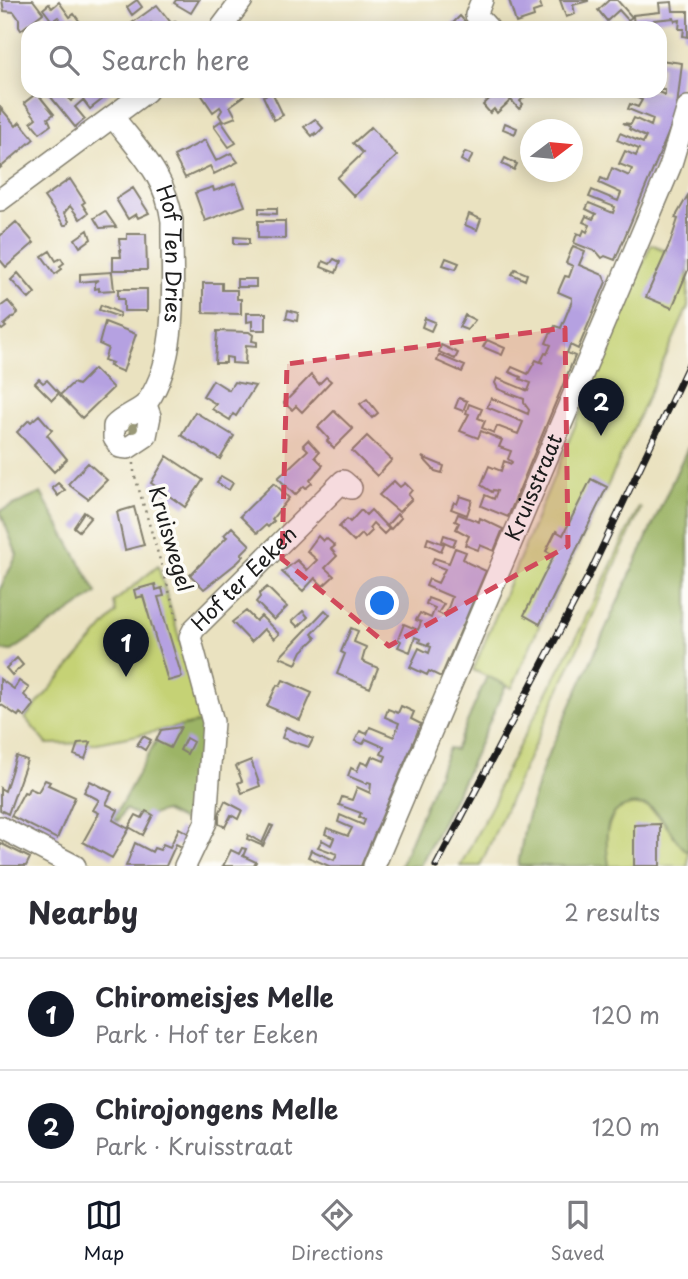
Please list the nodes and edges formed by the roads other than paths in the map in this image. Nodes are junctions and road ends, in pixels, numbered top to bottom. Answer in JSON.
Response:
{"nodes":[{"id":1,"x":242,"y":0,"type":"edge"},
{"id":2,"x":482,"y":0,"type":"edge"},
{"id":3,"x":226,"y":21,"type":"edge"},
{"id":4,"x":482,"y":21,"type":"edge"},
{"id":5,"x":138,"y":98,"type":"edge"},
{"id":6,"x":688,"y":107,"type":"edge"},
{"id":7,"x":113,"y":117,"type":"junction"},
{"id":8,"x":0,"y":200,"type":"edge"},
{"id":9,"x":133,"y":445,"type":"road end"},
{"id":10,"x":351,"y":488,"type":"dead end"},
{"id":11,"x":0,"y":827,"type":"edge"},
{"id":12,"x":65,"y":864,"type":"edge"},
{"id":13,"x":185,"y":866,"type":"edge"},
{"id":14,"x":374,"y":866,"type":"edge"}],
"edges":[{"from":1,"to":3,"type":"street"},
{"from":2,"to":4,"type":"street"},
{"from":5,"to":7,"type":"street"},
{"from":6,"to":14,"type":"street","name":"Kruisstraat"},
{"from":7,"to":8,"type":"street"},
{"from":7,"to":9,"type":"street","name":"Hof Ten Dries"},
{"from":10,"to":13,"type":"street","name":"Hof ter Eeken"},
{"from":11,"to":12,"type":"street"}]}
